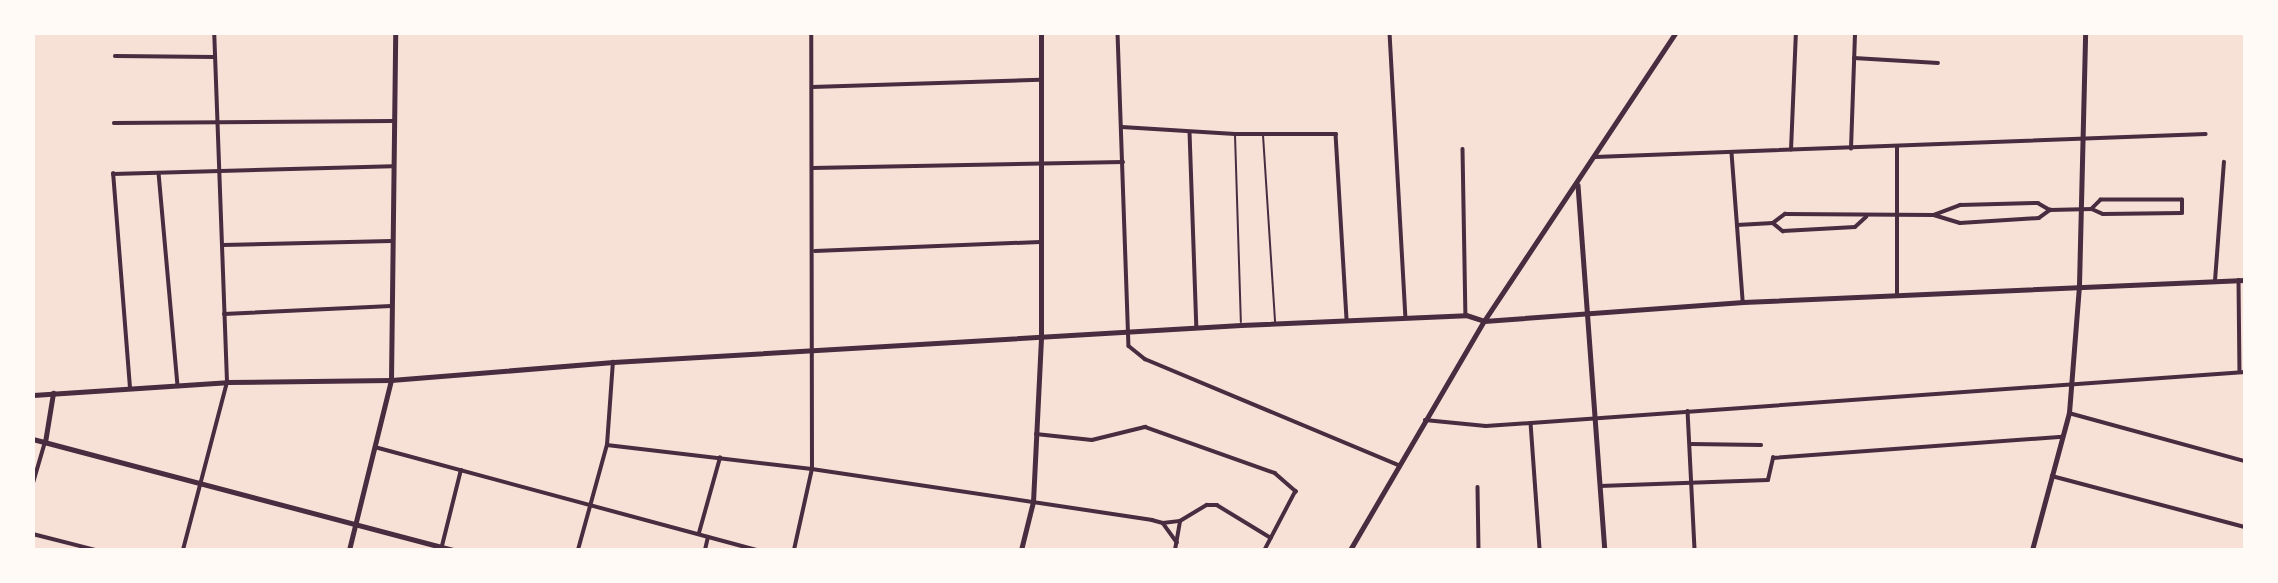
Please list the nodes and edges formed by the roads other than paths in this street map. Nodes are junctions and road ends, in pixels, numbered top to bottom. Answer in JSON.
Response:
{"nodes":[{"id":1,"x":214,"y":33,"type":"edge"},
{"id":2,"x":395,"y":33,"type":"edge"},
{"id":3,"x":811,"y":33,"type":"edge"},
{"id":4,"x":1041,"y":33,"type":"edge"},
{"id":5,"x":1118,"y":33,"type":"edge"},
{"id":6,"x":1390,"y":33,"type":"edge"},
{"id":7,"x":1675,"y":33,"type":"edge"},
{"id":8,"x":1796,"y":33,"type":"edge"},
{"id":9,"x":1854,"y":33,"type":"edge"},
{"id":10,"x":2085,"y":33,"type":"edge"},
{"id":11,"x":115,"y":56,"type":"dead end"},
{"id":12,"x":215,"y":57,"type":"junction"},
{"id":13,"x":1854,"y":58,"type":"junction"},
{"id":14,"x":1938,"y":63,"type":"dead end"},
{"id":15,"x":1040,"y":80,"type":"junction"},
{"id":16,"x":812,"y":86,"type":"junction"},
{"id":17,"x":393,"y":121,"type":"junction"},
{"id":18,"x":114,"y":123,"type":"dead end"},
{"id":19,"x":216,"y":124,"type":"junction"},
{"id":20,"x":1122,"y":127,"type":"junction"},
{"id":21,"x":1190,"y":132,"type":"junction"},
{"id":22,"x":1235,"y":134,"type":"junction"},
{"id":23,"x":1263,"y":134,"type":"junction"},
{"id":24,"x":2206,"y":134,"type":"dead end"},
{"id":25,"x":2080,"y":138,"type":"junction"},
{"id":26,"x":1897,"y":147,"type":"junction"},
{"id":27,"x":1462,"y":149,"type":"dead end"},
{"id":28,"x":1851,"y":149,"type":"junction"},
{"id":29,"x":1791,"y":151,"type":"junction"},
{"id":30,"x":1732,"y":153,"type":"junction"},
{"id":31,"x":1595,"y":157,"type":"junction"},
{"id":32,"x":1123,"y":162,"type":"junction"},
{"id":33,"x":2224,"y":162,"type":"dead end"},
{"id":34,"x":1041,"y":163,"type":"junction"},
{"id":35,"x":392,"y":166,"type":"junction"},
{"id":36,"x":812,"y":168,"type":"junction"},
{"id":37,"x":219,"y":170,"type":"junction"},
{"id":38,"x":159,"y":173,"type":"junction"},
{"id":39,"x":1578,"y":184,"type":"junction"},
{"id":40,"x":2079,"y":209,"type":"junction"},
{"id":41,"x":2092,"y":209,"type":"junction"},
{"id":42,"x":2050,"y":210,"type":"junction"},
{"id":43,"x":1934,"y":215,"type":"junction"},
{"id":44,"x":1898,"y":216,"type":"junction"},
{"id":45,"x":1866,"y":217,"type":"junction"},
{"id":46,"x":1773,"y":223,"type":"junction"},
{"id":47,"x":1737,"y":225,"type":"junction"},
{"id":48,"x":391,"y":241,"type":"junction"},
{"id":49,"x":1040,"y":242,"type":"junction"},
{"id":50,"x":223,"y":245,"type":"junction"},
{"id":51,"x":814,"y":251,"type":"junction"},
{"id":52,"x":2242,"y":280,"type":"edge"},
{"id":53,"x":2215,"y":281,"type":"junction"},
{"id":54,"x":2079,"y":285,"type":"junction"},
{"id":55,"x":1897,"y":294,"type":"junction"},
{"id":56,"x":1743,"y":302,"type":"junction"},
{"id":57,"x":391,"y":306,"type":"junction"},
{"id":58,"x":224,"y":314,"type":"junction"},
{"id":59,"x":1466,"y":315,"type":"junction"},
{"id":60,"x":1586,"y":315,"type":"junction"},
{"id":61,"x":1406,"y":317,"type":"junction"},
{"id":62,"x":1347,"y":321,"type":"junction"},
{"id":63,"x":1484,"y":321,"type":"junction"},
{"id":64,"x":1275,"y":323,"type":"junction"},
{"id":65,"x":1241,"y":325,"type":"junction"},
{"id":66,"x":1197,"y":328,"type":"junction"},
{"id":67,"x":1126,"y":331,"type":"junction"},
{"id":68,"x":1041,"y":336,"type":"junction"},
{"id":69,"x":809,"y":351,"type":"junction"},
{"id":70,"x":613,"y":362,"type":"junction"},
{"id":71,"x":2242,"y":372,"type":"edge"},
{"id":72,"x":391,"y":380,"type":"junction"},
{"id":73,"x":227,"y":382,"type":"junction"},
{"id":74,"x":2072,"y":382,"type":"junction"},
{"id":75,"x":178,"y":386,"type":"junction"},
{"id":76,"x":130,"y":388,"type":"junction"},
{"id":77,"x":53,"y":393,"type":"junction"},
{"id":78,"x":33,"y":395,"type":"edge"},
{"id":79,"x":1688,"y":411,"type":"junction"},
{"id":80,"x":2069,"y":413,"type":"junction"},
{"id":81,"x":1593,"y":419,"type":"junction"},
{"id":82,"x":1425,"y":421,"type":"junction"},
{"id":83,"x":1531,"y":423,"type":"junction"},
{"id":84,"x":1036,"y":434,"type":"junction"},
{"id":85,"x":2062,"y":436,"type":"junction"},
{"id":86,"x":33,"y":439,"type":"edge"},
{"id":87,"x":45,"y":443,"type":"junction"},
{"id":88,"x":1692,"y":444,"type":"junction"},
{"id":89,"x":1761,"y":444,"type":"dead end"},
{"id":90,"x":607,"y":445,"type":"junction"},
{"id":91,"x":375,"y":447,"type":"junction"},
{"id":92,"x":720,"y":458,"type":"junction"},
{"id":93,"x":2245,"y":461,"type":"edge"},
{"id":94,"x":1398,"y":465,"type":"junction"},
{"id":95,"x":812,"y":469,"type":"junction"},
{"id":96,"x":461,"y":470,"type":"junction"},
{"id":97,"x":2052,"y":476,"type":"junction"},
{"id":98,"x":1692,"y":481,"type":"junction"},
{"id":99,"x":33,"y":483,"type":"edge"},
{"id":100,"x":200,"y":485,"type":"junction"},
{"id":101,"x":1599,"y":486,"type":"junction"},
{"id":102,"x":1478,"y":487,"type":"dead end"},
{"id":103,"x":1033,"y":502,"type":"junction"},
{"id":104,"x":591,"y":505,"type":"junction"},
{"id":105,"x":1180,"y":520,"type":"junction"},
{"id":106,"x":356,"y":523,"type":"junction"},
{"id":107,"x":1163,"y":523,"type":"junction"},
{"id":108,"x":2245,"y":527,"type":"edge"},
{"id":109,"x":33,"y":534,"type":"edge"},
{"id":110,"x":699,"y":534,"type":"junction"},
{"id":111,"x":708,"y":537,"type":"junction"},
{"id":112,"x":1271,"y":538,"type":"junction"},
{"id":113,"x":1177,"y":542,"type":"junction"},
{"id":114,"x":442,"y":548,"type":"edge"},
{"id":115,"x":96,"y":550,"type":"edge"},
{"id":116,"x":183,"y":550,"type":"edge"},
{"id":117,"x":349,"y":550,"type":"edge"},
{"id":118,"x":454,"y":550,"type":"edge"},
{"id":119,"x":578,"y":550,"type":"edge"},
{"id":120,"x":705,"y":550,"type":"edge"},
{"id":121,"x":756,"y":550,"type":"edge"},
{"id":122,"x":794,"y":550,"type":"edge"},
{"id":123,"x":1021,"y":550,"type":"edge"},
{"id":124,"x":1175,"y":550,"type":"edge"},
{"id":125,"x":1265,"y":550,"type":"edge"},
{"id":126,"x":1350,"y":550,"type":"edge"},
{"id":127,"x":1479,"y":550,"type":"edge"},
{"id":128,"x":1540,"y":550,"type":"edge"},
{"id":129,"x":1605,"y":550,"type":"edge"},
{"id":130,"x":1695,"y":550,"type":"edge"},
{"id":131,"x":2032,"y":550,"type":"edge"}],
"edges":[{"from":1,"to":12,"type":"street"},
{"from":2,"to":17,"type":"street"},
{"from":3,"to":16,"type":"street"},
{"from":4,"to":15,"type":"street"},
{"from":5,"to":20,"type":"street"},
{"from":6,"to":61,"type":"street"},
{"from":7,"to":31,"type":"street"},
{"from":8,"to":29,"type":"street"},
{"from":9,"to":13,"type":"street"},
{"from":10,"to":25,"type":"street"},
{"from":11,"to":12,"type":"street"},
{"from":12,"to":19,"type":"street"},
{"from":13,"to":14,"type":"street"},
{"from":13,"to":28,"type":"street"},
{"from":15,"to":16,"type":"street"},
{"from":15,"to":34,"type":"street"},
{"from":16,"to":36,"type":"street"},
{"from":17,"to":19,"type":"street"},
{"from":17,"to":35,"type":"street"},
{"from":18,"to":19,"type":"street"},
{"from":19,"to":37,"type":"street"},
{"from":20,"to":21,"type":"street"},
{"from":20,"to":32,"type":"street"},
{"from":21,"to":22,"type":"street"},
{"from":21,"to":66,"type":"street"},
{"from":22,"to":23,"type":"street"},
{"from":22,"to":65,"type":"lane"},
{"from":23,"to":62,"type":"street"},
{"from":23,"to":64,"type":"lane"},
{"from":24,"to":25,"type":"street"},
{"from":25,"to":26,"type":"street"},
{"from":25,"to":40,"type":"street"},
{"from":26,"to":28,"type":"street"},
{"from":26,"to":44,"type":"street"},
{"from":27,"to":59,"type":"street"},
{"from":28,"to":29,"type":"street"},
{"from":29,"to":30,"type":"street"},
{"from":30,"to":31,"type":"street"},
{"from":30,"to":47,"type":"street"},
{"from":31,"to":39,"type":"street"},
{"from":32,"to":34,"type":"street"},
{"from":32,"to":67,"type":"street"},
{"from":33,"to":53,"type":"street"},
{"from":34,"to":36,"type":"street"},
{"from":34,"to":49,"type":"street"},
{"from":35,"to":37,"type":"street"},
{"from":35,"to":48,"type":"street"},
{"from":36,"to":51,"type":"street"},
{"from":37,"to":38,"type":"street"},
{"from":37,"to":50,"type":"street"},
{"from":38,"to":75,"type":"street"},
{"from":38,"to":76,"type":"street"},
{"from":39,"to":60,"type":"street"},
{"from":39,"to":63,"type":"street"},
{"from":40,"to":41,"type":"street"},
{"from":40,"to":42,"type":"street"},
{"from":40,"to":54,"type":"street"},
{"from":41,"to":41,"type":"street"},
{"from":42,"to":43,"type":"street"},
{"from":42,"to":43,"type":"street"},
{"from":43,"to":44,"type":"street"},
{"from":44,"to":45,"type":"street"},
{"from":44,"to":55,"type":"street"},
{"from":45,"to":46,"type":"street"},
{"from":45,"to":46,"type":"street"},
{"from":46,"to":47,"type":"street"},
{"from":47,"to":56,"type":"street"},
{"from":48,"to":50,"type":"street"},
{"from":48,"to":57,"type":"street"},
{"from":49,"to":51,"type":"street"},
{"from":49,"to":68,"type":"street"},
{"from":50,"to":58,"type":"street"},
{"from":51,"to":69,"type":"street"},
{"from":52,"to":53,"type":"main road"},
{"from":52,"to":71,"type":"street"},
{"from":53,"to":54,"type":"main road"},
{"from":54,"to":55,"type":"main road"},
{"from":54,"to":74,"type":"street"},
{"from":55,"to":56,"type":"main road"},
{"from":56,"to":60,"type":"main road"},
{"from":57,"to":58,"type":"street"},
{"from":57,"to":72,"type":"street"},
{"from":58,"to":73,"type":"street"},
{"from":59,"to":61,"type":"main road"},
{"from":59,"to":63,"type":"main road"},
{"from":60,"to":63,"type":"main road"},
{"from":60,"to":81,"type":"street"},
{"from":61,"to":62,"type":"main road"},
{"from":62,"to":64,"type":"main road"},
{"from":63,"to":82,"type":"street"},
{"from":64,"to":65,"type":"main road"},
{"from":65,"to":66,"type":"main road"},
{"from":66,"to":67,"type":"main road"},
{"from":67,"to":68,"type":"main road"},
{"from":67,"to":94,"type":"street"},
{"from":68,"to":69,"type":"main road"},
{"from":68,"to":84,"type":"street"},
{"from":69,"to":70,"type":"main road"},
{"from":69,"to":95,"type":"street"},
{"from":70,"to":72,"type":"main road"},
{"from":70,"to":90,"type":"street"},
{"from":71,"to":74,"type":"street"},
{"from":72,"to":73,"type":"main road"},
{"from":72,"to":91,"type":"street"},
{"from":73,"to":75,"type":"main road"},
{"from":73,"to":100,"type":"street"},
{"from":74,"to":79,"type":"street"},
{"from":74,"to":80,"type":"street"},
{"from":75,"to":76,"type":"main road"},
{"from":76,"to":77,"type":"main road"},
{"from":77,"to":78,"type":"main road"},
{"from":77,"to":87,"type":"main road"},
{"from":79,"to":81,"type":"street"},
{"from":79,"to":88,"type":"street"},
{"from":80,"to":85,"type":"street"},
{"from":80,"to":93,"type":"street"},
{"from":81,"to":83,"type":"street"},
{"from":81,"to":101,"type":"street"},
{"from":82,"to":83,"type":"street"},
{"from":82,"to":94,"type":"street"},
{"from":83,"to":128,"type":"street"},
{"from":84,"to":103,"type":"street"},
{"from":84,"to":112,"type":"street"},
{"from":85,"to":97,"type":"street"},
{"from":85,"to":98,"type":"street"},
{"from":86,"to":87,"type":"street"},
{"from":87,"to":99,"type":"street"},
{"from":87,"to":100,"type":"street"},
{"from":88,"to":89,"type":"street"},
{"from":88,"to":98,"type":"street"},
{"from":90,"to":92,"type":"street"},
{"from":90,"to":104,"type":"street"},
{"from":91,"to":96,"type":"street"},
{"from":91,"to":106,"type":"street"},
{"from":92,"to":95,"type":"street"},
{"from":92,"to":110,"type":"street"},
{"from":94,"to":126,"type":"street"},
{"from":95,"to":103,"type":"street"},
{"from":95,"to":122,"type":"street"},
{"from":96,"to":104,"type":"street"},
{"from":96,"to":114,"type":"street"},
{"from":97,"to":108,"type":"street"},
{"from":97,"to":131,"type":"street"},
{"from":98,"to":101,"type":"street"},
{"from":98,"to":130,"type":"street"},
{"from":100,"to":106,"type":"street"},
{"from":100,"to":116,"type":"street"},
{"from":101,"to":129,"type":"street"},
{"from":102,"to":127,"type":"street"},
{"from":103,"to":107,"type":"street"},
{"from":103,"to":123,"type":"street"},
{"from":104,"to":110,"type":"street"},
{"from":104,"to":119,"type":"street"},
{"from":105,"to":107,"type":"street"},
{"from":105,"to":112,"type":"street"},
{"from":105,"to":113,"type":"street"},
{"from":106,"to":114,"type":"street"},
{"from":106,"to":117,"type":"street"},
{"from":107,"to":113,"type":"street"},
{"from":109,"to":115,"type":"street"},
{"from":110,"to":111,"type":"street"},
{"from":111,"to":120,"type":"street"},
{"from":111,"to":121,"type":"street"},
{"from":112,"to":125,"type":"street"},
{"from":113,"to":124,"type":"street"},
{"from":114,"to":118,"type":"street"}]}
